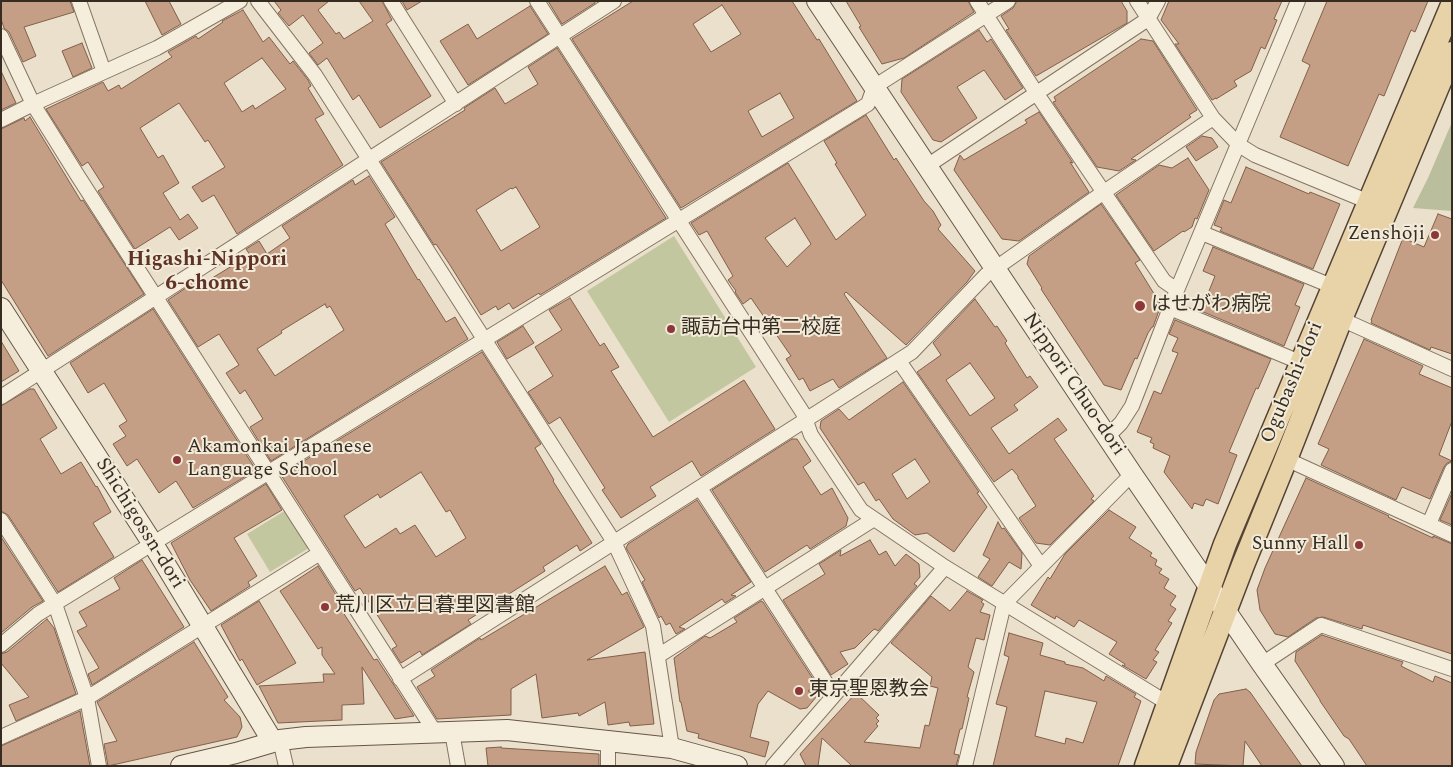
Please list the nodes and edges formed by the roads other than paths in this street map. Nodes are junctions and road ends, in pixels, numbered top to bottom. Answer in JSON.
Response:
{"nodes":[{"id":1,"x":79,"y":1,"type":"edge"},
{"id":2,"x":240,"y":1,"type":"edge"},
{"id":3,"x":258,"y":1,"type":"edge"},
{"id":4,"x":390,"y":1,"type":"edge"},
{"id":5,"x":537,"y":1,"type":"edge"},
{"id":6,"x":614,"y":1,"type":"edge"},
{"id":7,"x":817,"y":1,"type":"edge"},
{"id":8,"x":977,"y":1,"type":"edge"},
{"id":9,"x":1008,"y":1,"type":"edge"},
{"id":10,"x":1137,"y":1,"type":"edge"},
{"id":11,"x":1158,"y":1,"type":"edge"},
{"id":12,"x":1298,"y":1,"type":"edge"},
{"id":13,"x":1452,"y":5,"type":"edge"},
{"id":14,"x":986,"y":16,"type":"junction"},
{"id":15,"x":1148,"y":19,"type":"junction"},
{"id":16,"x":1,"y":36,"type":"edge"},
{"id":17,"x":560,"y":36,"type":"junction"},
{"id":18,"x":1445,"y":52,"type":"edge"},
{"id":19,"x":104,"y":72,"type":"junction"},
{"id":20,"x":874,"y":87,"type":"junction"},
{"id":21,"x":1037,"y":94,"type":"junction"},
{"id":22,"x":34,"y":104,"type":"junction"},
{"id":23,"x":456,"y":104,"type":"junction"},
{"id":24,"x":1213,"y":118,"type":"junction"},
{"id":25,"x":1,"y":120,"type":"edge"},
{"id":26,"x":1240,"y":144,"type":"junction"},
{"id":27,"x":370,"y":160,"type":"junction"},
{"id":28,"x":927,"y":166,"type":"junction"},
{"id":29,"x":1104,"y":192,"type":"junction"},
{"id":30,"x":1378,"y":206,"type":"junction"},
{"id":31,"x":679,"y":219,"type":"junction"},
{"id":32,"x":1202,"y":233,"type":"junction"},
{"id":33,"x":996,"y":268,"type":"junction"},
{"id":34,"x":1334,"y":287,"type":"junction"},
{"id":35,"x":1177,"y":290,"type":"junction"},
{"id":36,"x":156,"y":298,"type":"junction"},
{"id":37,"x":1,"y":308,"type":"edge"},
{"id":38,"x":1170,"y":308,"type":"junction"},
{"id":39,"x":1341,"y":319,"type":"junction"},
{"id":40,"x":484,"y":340,"type":"junction"},
{"id":41,"x":899,"y":361,"type":"junction"},
{"id":42,"x":1302,"y":363,"type":"junction"},
{"id":43,"x":1452,"y":369,"type":"edge"},
{"id":44,"x":42,"y":371,"type":"junction"},
{"id":45,"x":1,"y":397,"type":"edge"},
{"id":46,"x":806,"y":421,"type":"junction"},
{"id":47,"x":1107,"y":437,"type":"junction"},
{"id":48,"x":1286,"y":459,"type":"junction"},
{"id":49,"x":1452,"y":470,"type":"edge"},
{"id":50,"x":268,"y":472,"type":"junction"},
{"id":51,"x":1132,"y":474,"type":"junction"},
{"id":52,"x":700,"y":488,"type":"junction"},
{"id":53,"x":874,"y":519,"type":"junction"},
{"id":54,"x":1,"y":520,"type":"edge"},
{"id":55,"x":1429,"y":524,"type":"junction"},
{"id":56,"x":1452,"y":535,"type":"edge"},
{"id":57,"x":614,"y":542,"type":"junction"},
{"id":58,"x":153,"y":544,"type":"junction"},
{"id":59,"x":320,"y":553,"type":"junction"},
{"id":60,"x":1041,"y":566,"type":"junction"},
{"id":61,"x":945,"y":567,"type":"junction"},
{"id":62,"x":765,"y":588,"type":"junction"},
{"id":63,"x":1210,"y":588,"type":"junction"},
{"id":64,"x":55,"y":604,"type":"junction"},
{"id":65,"x":1004,"y":604,"type":"junction"},
{"id":66,"x":1225,"y":610,"type":"junction"},
{"id":67,"x":203,"y":627,"type":"junction"},
{"id":68,"x":1,"y":646,"type":"edge"},
{"id":69,"x":658,"y":656,"type":"junction"},
{"id":70,"x":1262,"y":664,"type":"junction"},
{"id":71,"x":1452,"y":669,"type":"edge"},
{"id":72,"x":400,"y":679,"type":"junction"},
{"id":73,"x":834,"y":695,"type":"junction"},
{"id":74,"x":87,"y":698,"type":"junction"},
{"id":75,"x":1169,"y":704,"type":"junction"},
{"id":76,"x":443,"y":732,"type":"junction"},
{"id":77,"x":1,"y":737,"type":"edge"},
{"id":78,"x":276,"y":741,"type":"junction"},
{"id":79,"x":608,"y":741,"type":"junction"},
{"id":80,"x":673,"y":757,"type":"edge"},
{"id":81,"x":99,"y":766,"type":"edge"},
{"id":82,"x":181,"y":766,"type":"edge"},
{"id":83,"x":286,"y":766,"type":"edge"},
{"id":84,"x":458,"y":766,"type":"edge"},
{"id":85,"x":608,"y":766,"type":"edge"},
{"id":86,"x":738,"y":766,"type":"edge"},
{"id":87,"x":773,"y":766,"type":"edge"},
{"id":88,"x":965,"y":766,"type":"edge"},
{"id":89,"x":1146,"y":766,"type":"edge"},
{"id":90,"x":1166,"y":766,"type":"edge"},
{"id":91,"x":1334,"y":766,"type":"edge"}],
"edges":[{"from":1,"to":19,"type":"street"},
{"from":2,"to":19,"type":"street"},
{"from":3,"to":27,"type":"street"},
{"from":4,"to":23,"type":"street"},
{"from":5,"to":17,"type":"street"},
{"from":6,"to":17,"type":"street"},
{"from":7,"to":20,"type":"street","name":"Nippori Chuo-dori"},
{"from":8,"to":14,"type":"street"},
{"from":9,"to":14,"type":"street"},
{"from":10,"to":15,"type":"street"},
{"from":11,"to":15,"type":"street"},
{"from":12,"to":26,"type":"street"},
{"from":13,"to":18,"type":"main road","name":"Ogubashi-dori"},
{"from":14,"to":20,"type":"street"},
{"from":14,"to":21,"type":"street"},
{"from":15,"to":21,"type":"street"},
{"from":15,"to":24,"type":"street"},
{"from":16,"to":22,"type":"street"},
{"from":17,"to":23,"type":"street"},
{"from":17,"to":31,"type":"street"},
{"from":18,"to":30,"type":"main road","name":"Ogubashi-dori"},
{"from":19,"to":22,"type":"street"},
{"from":20,"to":28,"type":"street","name":"Nippori Chuo-dori"},
{"from":20,"to":31,"type":"street"},
{"from":21,"to":28,"type":"street"},
{"from":21,"to":29,"type":"street"},
{"from":22,"to":25,"type":"street"},
{"from":22,"to":36,"type":"street"},
{"from":23,"to":27,"type":"street"},
{"from":24,"to":26,"type":"street"},
{"from":24,"to":29,"type":"street"},
{"from":26,"to":30,"type":"street"},
{"from":26,"to":32,"type":"street"},
{"from":27,"to":36,"type":"street"},
{"from":27,"to":40,"type":"street"},
{"from":28,"to":33,"type":"street","name":"Nippori Chuo-dori"},
{"from":29,"to":33,"type":"street"},
{"from":29,"to":35,"type":"street"},
{"from":30,"to":34,"type":"main road","name":"Ogubashi-dori"},
{"from":30,"to":39,"type":"main road","name":"Ogubashi-dori"},
{"from":31,"to":40,"type":"street"},
{"from":31,"to":46,"type":"street"},
{"from":32,"to":34,"type":"street"},
{"from":32,"to":35,"type":"street"},
{"from":33,"to":41,"type":"street"},
{"from":33,"to":47,"type":"street","name":"Nippori Chuo-dori"},
{"from":34,"to":42,"type":"main road","name":"Ogubashi-dori"},
{"from":35,"to":38,"type":"street"},
{"from":36,"to":44,"type":"street"},
{"from":36,"to":50,"type":"street"},
{"from":37,"to":44,"type":"street","name":"Shichigossn-dori"},
{"from":38,"to":42,"type":"street"},
{"from":38,"to":47,"type":"street"},
{"from":39,"to":43,"type":"street"},
{"from":39,"to":48,"type":"main road","name":"Ogubashi-dori"},
{"from":40,"to":50,"type":"street"},
{"from":40,"to":57,"type":"street"},
{"from":41,"to":46,"type":"street"},
{"from":41,"to":60,"type":"street"},
{"from":42,"to":63,"type":"main road","name":"Ogubashi-dori"},
{"from":44,"to":45,"type":"street"},
{"from":44,"to":58,"type":"street","name":"Shichigossn-dori"},
{"from":46,"to":52,"type":"street"},
{"from":46,"to":53,"type":"street"},
{"from":47,"to":51,"type":"street","name":"Nippori Chuo-dori"},
{"from":48,"to":55,"type":"street"},
{"from":48,"to":66,"type":"main road","name":"Ogubashi-dori"},
{"from":49,"to":55,"type":"street"},
{"from":50,"to":58,"type":"street"},
{"from":50,"to":59,"type":"street"},
{"from":51,"to":60,"type":"street"},
{"from":51,"to":63,"type":"street","name":"Nippori Chuo-dori"},
{"from":52,"to":57,"type":"street"},
{"from":52,"to":62,"type":"street"},
{"from":53,"to":61,"type":"street"},
{"from":53,"to":62,"type":"street"},
{"from":54,"to":64,"type":"street"},
{"from":55,"to":56,"type":"street"},
{"from":57,"to":69,"type":"street"},
{"from":57,"to":72,"type":"street"},
{"from":58,"to":64,"type":"street"},
{"from":58,"to":67,"type":"street","name":"Shichigossn-dori"},
{"from":59,"to":67,"type":"street"},
{"from":59,"to":72,"type":"street"},
{"from":60,"to":65,"type":"street"},
{"from":61,"to":65,"type":"street"},
{"from":61,"to":73,"type":"street"},
{"from":62,"to":69,"type":"street"},
{"from":62,"to":73,"type":"street"},
{"from":63,"to":66,"type":"street","name":"Nippori Chuo-dori"},
{"from":63,"to":75,"type":"main road","name":"Ogubashi-dori"},
{"from":64,"to":68,"type":"street"},
{"from":64,"to":74,"type":"street"},
{"from":65,"to":75,"type":"street"},
{"from":65,"to":88,"type":"street"},
{"from":66,"to":70,"type":"street","name":"Nippori Chuo-dori"},
{"from":66,"to":90,"type":"main road","name":"Ogubashi-dori"},
{"from":67,"to":74,"type":"street"},
{"from":67,"to":78,"type":"street","name":"Shichigossn-dori"},
{"from":69,"to":80,"type":"street"},
{"from":70,"to":71,"type":"street"},
{"from":70,"to":91,"type":"street","name":"Nippori Chuo-dori"},
{"from":72,"to":76,"type":"street"},
{"from":73,"to":87,"type":"street"},
{"from":74,"to":77,"type":"street"},
{"from":74,"to":81,"type":"street"},
{"from":75,"to":89,"type":"main road","name":"Ogubashi-dori"},
{"from":76,"to":78,"type":"street"},
{"from":76,"to":79,"type":"street"},
{"from":76,"to":84,"type":"street"},
{"from":78,"to":82,"type":"street"},
{"from":78,"to":83,"type":"street"},
{"from":79,"to":80,"type":"street"},
{"from":79,"to":85,"type":"street"},
{"from":80,"to":86,"type":"street"}]}
